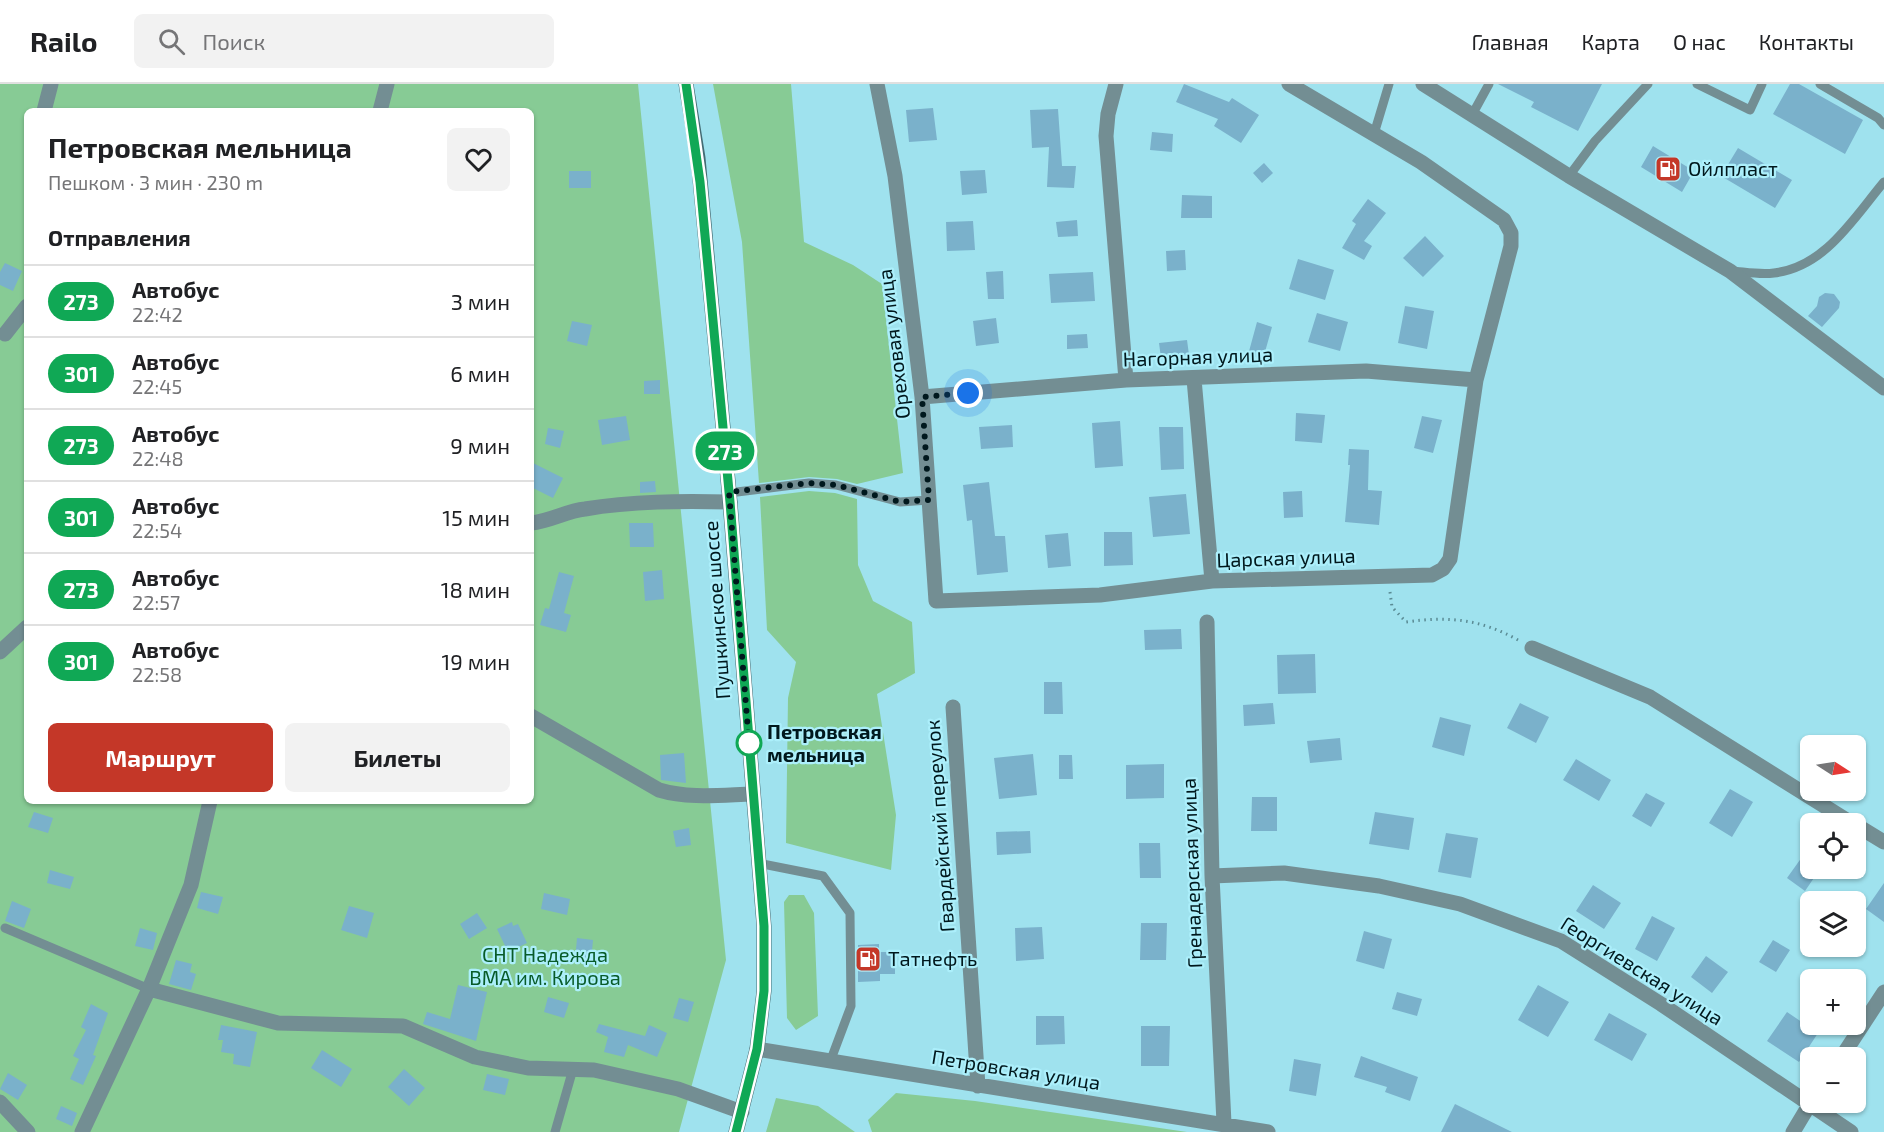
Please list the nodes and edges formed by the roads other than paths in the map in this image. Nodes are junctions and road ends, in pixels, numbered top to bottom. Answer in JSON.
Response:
{"nodes":[{"id":1,"x":51,"y":84,"type":"edge"},
{"id":2,"x":387,"y":84,"type":"edge"},
{"id":3,"x":686,"y":84,"type":"edge"},
{"id":4,"x":878,"y":84,"type":"edge"},
{"id":5,"x":1116,"y":84,"type":"edge"},
{"id":6,"x":1289,"y":84,"type":"edge"},
{"id":7,"x":1389,"y":84,"type":"edge"},
{"id":8,"x":1423,"y":84,"type":"edge"},
{"id":9,"x":1489,"y":84,"type":"edge"},
{"id":10,"x":1648,"y":84,"type":"edge"},
{"id":11,"x":1697,"y":84,"type":"edge"},
{"id":12,"x":1762,"y":84,"type":"edge"},
{"id":13,"x":1820,"y":84,"type":"edge"},
{"id":14,"x":45,"y":108,"type":"edge"},
{"id":15,"x":381,"y":108,"type":"edge"},
{"id":16,"x":1472,"y":115,"type":"junction"},
{"id":17,"x":1884,"y":125,"type":"edge"},
{"id":18,"x":1374,"y":134,"type":"junction"},
{"id":19,"x":1569,"y":176,"type":"junction"},
{"id":20,"x":1884,"y":182,"type":"edge"},
{"id":21,"x":1730,"y":271,"type":"junction"},
{"id":22,"x":24,"y":310,"type":"edge"},
{"id":23,"x":5,"y":334,"type":"dead end"},
{"id":24,"x":1194,"y":379,"type":"junction"},
{"id":25,"x":1126,"y":380,"type":"junction"},
{"id":26,"x":1476,"y":380,"type":"junction"},
{"id":27,"x":1884,"y":388,"type":"edge"},
{"id":28,"x":922,"y":397,"type":"junction"},
{"id":29,"x":729,"y":497,"type":"junction"},
{"id":30,"x":929,"y":500,"type":"junction"},
{"id":31,"x":534,"y":523,"type":"edge"},
{"id":32,"x":1212,"y":581,"type":"junction"},
{"id":33,"x":936,"y":601,"type":"joint"},
{"id":34,"x":1207,"y":622,"type":"dead end"},
{"id":35,"x":24,"y":630,"type":"edge"},
{"id":36,"x":1532,"y":648,"type":"road end"},
{"id":37,"x":0,"y":652,"type":"edge"},
{"id":38,"x":953,"y":707,"type":"dead end"},
{"id":39,"x":534,"y":718,"type":"edge"},
{"id":40,"x":753,"y":794,"type":"junction"},
{"id":41,"x":209,"y":804,"type":"edge"},
{"id":42,"x":1836,"y":813,"type":"edge"},
{"id":43,"x":1866,"y":831,"type":"edge"},
{"id":44,"x":1884,"y":842,"type":"edge"},
{"id":45,"x":758,"y":863,"type":"junction"},
{"id":46,"x":1212,"y":876,"type":"junction"},
{"id":47,"x":5,"y":928,"type":"dead end"},
{"id":48,"x":149,"y":990,"type":"junction"},
{"id":49,"x":1884,"y":992,"type":"edge"},
{"id":50,"x":1848,"y":1047,"type":"edge"},
{"id":51,"x":757,"y":1049,"type":"junction"},
{"id":52,"x":830,"y":1062,"type":"junction"},
{"id":53,"x":573,"y":1069,"type":"junction"},
{"id":54,"x":978,"y":1086,"type":"junction"},
{"id":55,"x":1800,"y":1096,"type":"edge"},
{"id":56,"x":0,"y":1102,"type":"edge"},
{"id":57,"x":742,"y":1112,"type":"junction"},
{"id":58,"x":1804,"y":1113,"type":"edge"},
{"id":59,"x":1824,"y":1113,"type":"edge"},
{"id":60,"x":1224,"y":1123,"type":"junction"},
{"id":61,"x":28,"y":1132,"type":"edge"},
{"id":62,"x":82,"y":1132,"type":"edge"},
{"id":63,"x":555,"y":1132,"type":"edge"},
{"id":64,"x":736,"y":1132,"type":"edge"},
{"id":65,"x":1268,"y":1132,"type":"edge"},
{"id":66,"x":1793,"y":1132,"type":"edge"},
{"id":67,"x":1851,"y":1132,"type":"edge"}],
"edges":[{"from":1,"to":14,"type":"street"},
{"from":2,"to":15,"type":"street"},
{"from":3,"to":29,"type":"main road","name":"Пушкинское шоссе"},
{"from":4,"to":28,"type":"street","name":"Ореховая улица"},
{"from":5,"to":25,"type":"street"},
{"from":6,"to":18,"type":"street","name":"Царская улица"},
{"from":7,"to":18,"type":"lane"},
{"from":8,"to":16,"type":"street"},
{"from":9,"to":16,"type":"lane"},
{"from":10,"to":19,"type":"lane"},
{"from":11,"to":12,"type":"lane"},
{"from":13,"to":17,"type":"lane"},
{"from":16,"to":19,"type":"street"},
{"from":18,"to":26,"type":"street","name":"Царская улица"},
{"from":19,"to":21,"type":"street"},
{"from":20,"to":21,"type":"lane"},
{"from":21,"to":27,"type":"street"},
{"from":22,"to":23,"type":"street"},
{"from":24,"to":25,"type":"street","name":"Нагорная улица"},
{"from":24,"to":26,"type":"street","name":"Нагорная улица"},
{"from":24,"to":32,"type":"street"},
{"from":25,"to":28,"type":"street","name":"Нагорная улица"},
{"from":26,"to":32,"type":"street","name":"Царская улица"},
{"from":28,"to":30,"type":"street","name":"Ореховая улица"},
{"from":29,"to":30,"type":"lane"},
{"from":29,"to":31,"type":"street"},
{"from":29,"to":40,"type":"main road","name":"Пушкинское шоссе"},
{"from":30,"to":33,"type":"street","name":"Ореховая улица"},
{"from":32,"to":33,"type":"street","name":"Царская улица"},
{"from":34,"to":46,"type":"street","name":"Гренадерская улица"},
{"from":35,"to":37,"type":"street"},
{"from":36,"to":42,"type":"street"},
{"from":38,"to":54,"type":"street","name":"Гвардейский переулок"},
{"from":39,"to":40,"type":"street"},
{"from":40,"to":45,"type":"main road","name":"Пушкинское шоссе"},
{"from":41,"to":48,"type":"street"},
{"from":43,"to":44,"type":"street"},
{"from":45,"to":51,"type":"main road","name":"Пушкинское шоссе"},
{"from":45,"to":52,"type":"lane"},
{"from":46,"to":55,"type":"street","name":"Георгиевская улица"},
{"from":46,"to":60,"type":"street","name":"Гренадерская улица"},
{"from":47,"to":48,"type":"lane"},
{"from":48,"to":53,"type":"street"},
{"from":48,"to":62,"type":"street"},
{"from":49,"to":50,"type":"street"},
{"from":51,"to":52,"type":"street","name":"Петровская улица"},
{"from":51,"to":57,"type":"main road","name":"Пушкинское шоссе"},
{"from":52,"to":54,"type":"street","name":"Петровская улица"},
{"from":53,"to":57,"type":"street"},
{"from":53,"to":63,"type":"lane"},
{"from":54,"to":60,"type":"street","name":"Петровская улица"},
{"from":56,"to":61,"type":"street"},
{"from":57,"to":64,"type":"main road","name":"Пушкинское шоссе"},
{"from":58,"to":66,"type":"street"},
{"from":59,"to":67,"type":"street","name":"Георгиевская улица"},
{"from":60,"to":65,"type":"street","name":"Петровская улица"}]}
